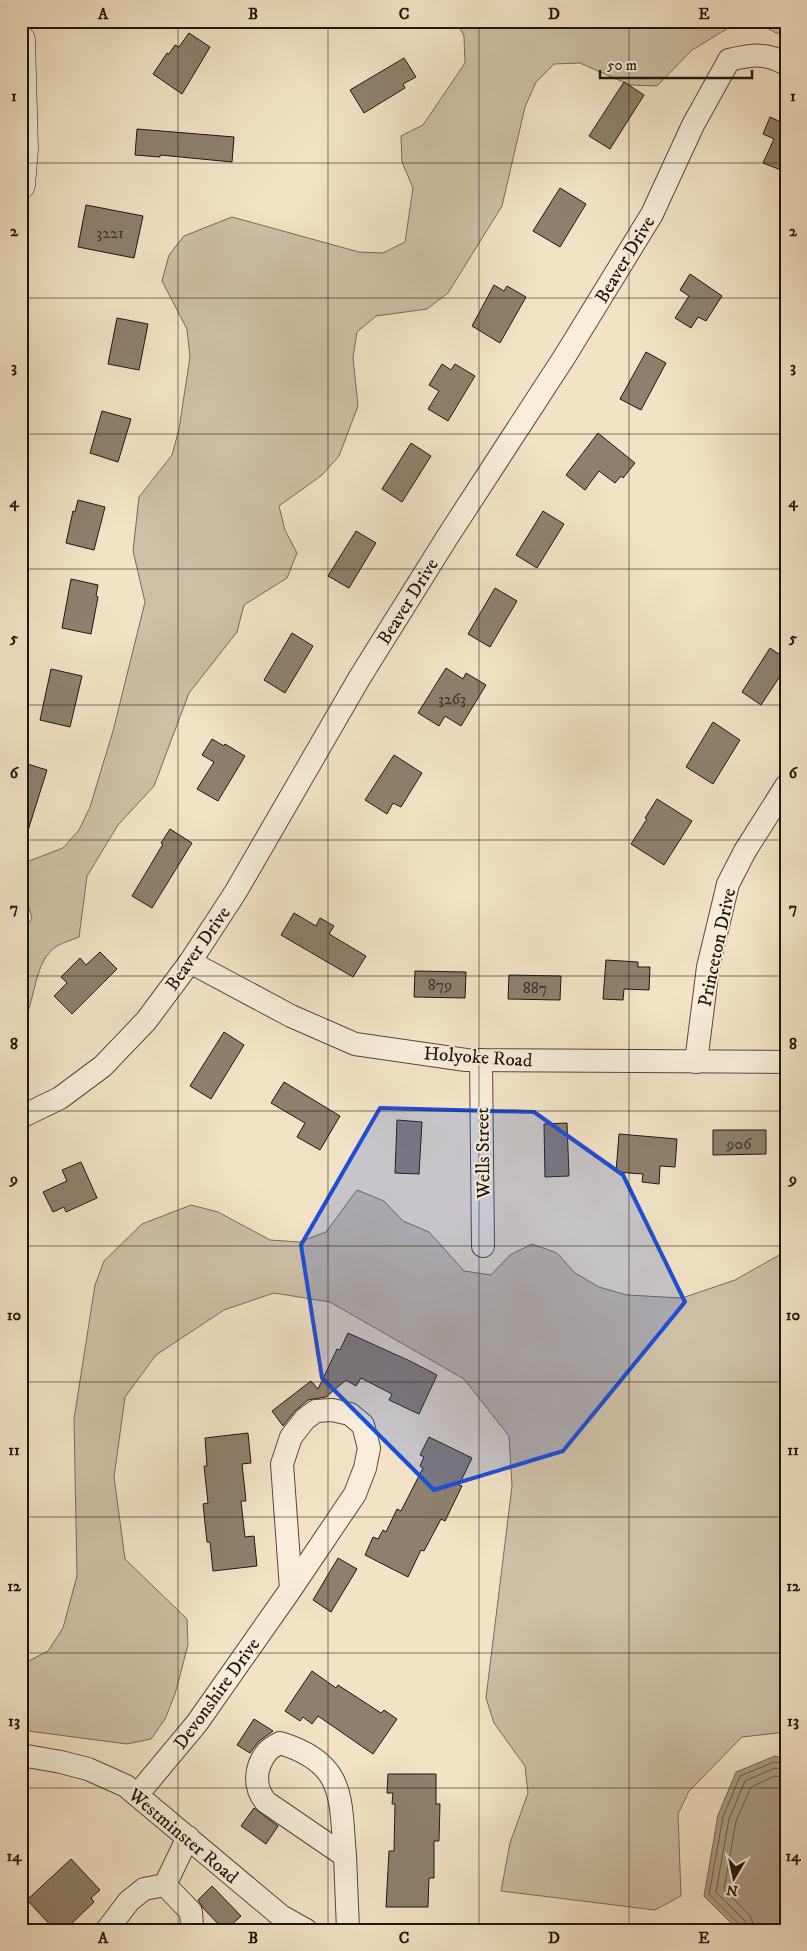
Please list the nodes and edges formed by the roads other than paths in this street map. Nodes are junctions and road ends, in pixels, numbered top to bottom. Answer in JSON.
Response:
{"nodes":[{"id":1,"x":21,"y":40,"type":"edge"},
{"id":2,"x":786,"y":64,"type":"edge"},
{"id":3,"x":21,"y":185,"type":"edge"},
{"id":4,"x":786,"y":786,"type":"edge"},
{"id":5,"x":190,"y":962,"type":"junction"},
{"id":6,"x":481,"y":1060,"type":"junction"},
{"id":7,"x":696,"y":1062,"type":"junction"},
{"id":8,"x":786,"y":1062,"type":"edge"},
{"id":9,"x":21,"y":1117,"type":"edge"},
{"id":10,"x":483,"y":1246,"type":"dead end"},
{"id":11,"x":291,"y":1589,"type":"junction"},
{"id":12,"x":21,"y":1755,"type":"edge"},
{"id":13,"x":137,"y":1795,"type":"junction"},
{"id":14,"x":188,"y":1838,"type":"junction"},
{"id":15,"x":345,"y":1856,"type":"junction"},
{"id":16,"x":165,"y":1885,"type":"junction"},
{"id":17,"x":107,"y":1930,"type":"edge"},
{"id":18,"x":190,"y":1930,"type":"edge"},
{"id":19,"x":306,"y":1930,"type":"edge"},
{"id":20,"x":348,"y":1930,"type":"edge"}],
"edges":[{"from":1,"to":3,"type":"main road"},
{"from":2,"to":5,"type":"street","name":"Beaver Drive"},
{"from":4,"to":7,"type":"street","name":"Princeton Drive"},
{"from":5,"to":6,"type":"street","name":"Holyoke Road"},
{"from":5,"to":9,"type":"street","name":"Beaver Drive"},
{"from":6,"to":7,"type":"street","name":"Holyoke Road"},
{"from":6,"to":10,"type":"street","name":"Wells Street"},
{"from":7,"to":8,"type":"street","name":"Holyoke Road"},
{"from":11,"to":11,"type":"street","name":"Devonshire Drive"},
{"from":11,"to":13,"type":"street","name":"Devonshire Drive"},
{"from":12,"to":13,"type":"street","name":"Westminster Road"},
{"from":13,"to":14,"type":"street","name":"Westminster Road"},
{"from":14,"to":16,"type":"street"},
{"from":14,"to":19,"type":"street","name":"Westminster Road"},
{"from":15,"to":15,"type":"street"},
{"from":15,"to":20,"type":"street"},
{"from":16,"to":17,"type":"street"},
{"from":16,"to":18,"type":"street"}]}
